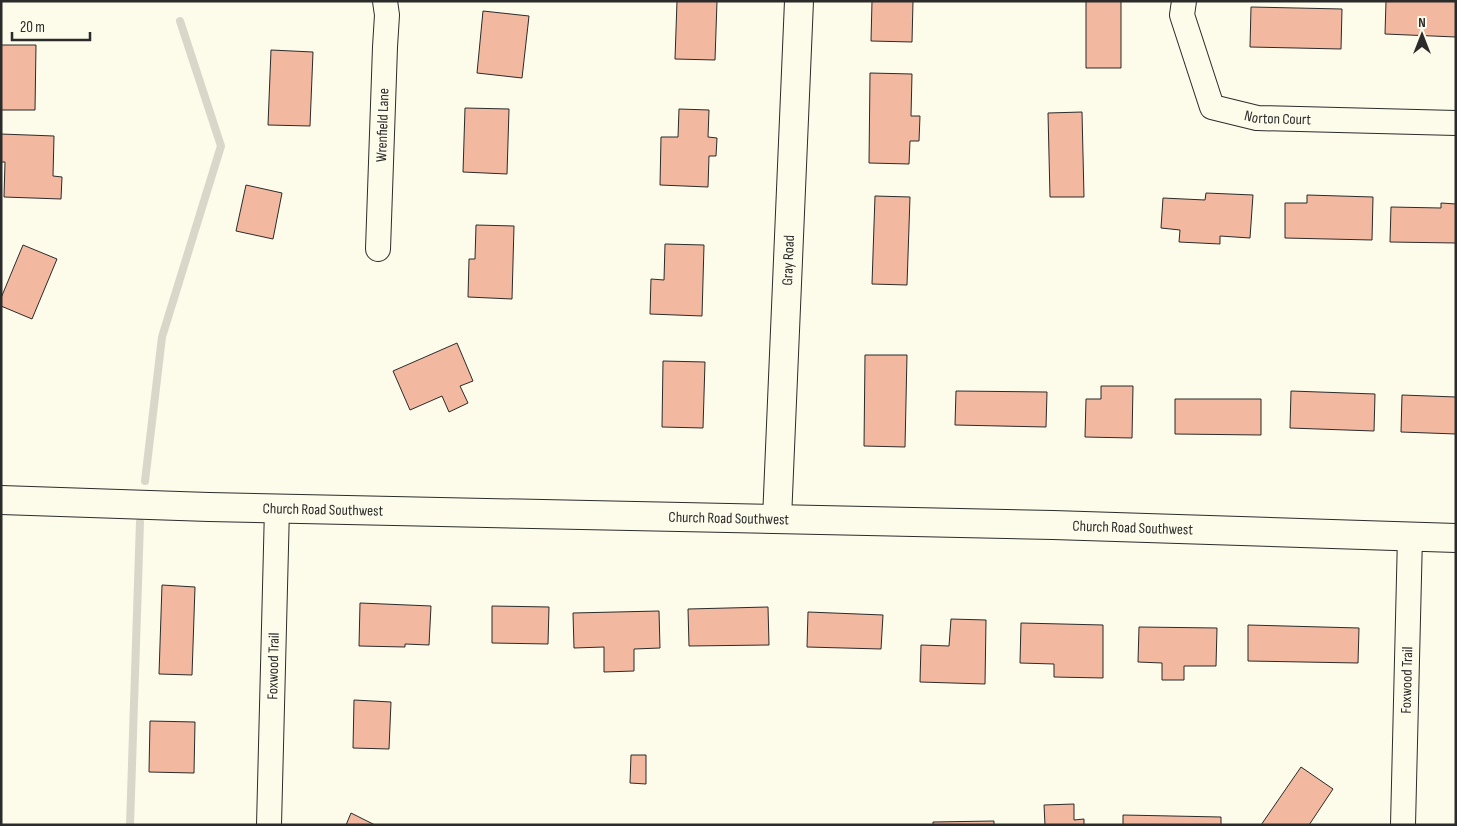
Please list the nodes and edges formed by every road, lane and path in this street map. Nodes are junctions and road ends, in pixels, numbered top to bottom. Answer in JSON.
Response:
{"nodes":[{"id":1,"x":385,"y":1,"type":"edge"},
{"id":2,"x":799,"y":1,"type":"edge"},
{"id":3,"x":1184,"y":1,"type":"edge"},
{"id":4,"x":1456,"y":123,"type":"edge"},
{"id":5,"x":378,"y":249,"type":"dead end"},
{"id":6,"x":1,"y":500,"type":"edge"},
{"id":7,"x":277,"y":508,"type":"junction"},
{"id":8,"x":777,"y":519,"type":"junction"},
{"id":9,"x":1410,"y":536,"type":"junction"},
{"id":10,"x":1456,"y":538,"type":"edge"},
{"id":11,"x":269,"y":825,"type":"edge"},
{"id":12,"x":1403,"y":825,"type":"edge"}],
"edges":[{"from":1,"to":5,"type":"street","name":"Wrenfield Lane"},
{"from":2,"to":8,"type":"street","name":"Gray Road"},
{"from":3,"to":4,"type":"street","name":"Norton Court"},
{"from":6,"to":7,"type":"street","name":"Church Road Southwest"},
{"from":7,"to":8,"type":"street","name":"Church Road Southwest"},
{"from":7,"to":11,"type":"street","name":"Foxwood Trail"},
{"from":8,"to":9,"type":"street","name":"Church Road Southwest"},
{"from":9,"to":10,"type":"street","name":"Church Road Southwest"},
{"from":9,"to":12,"type":"street","name":"Foxwood Trail"}]}
